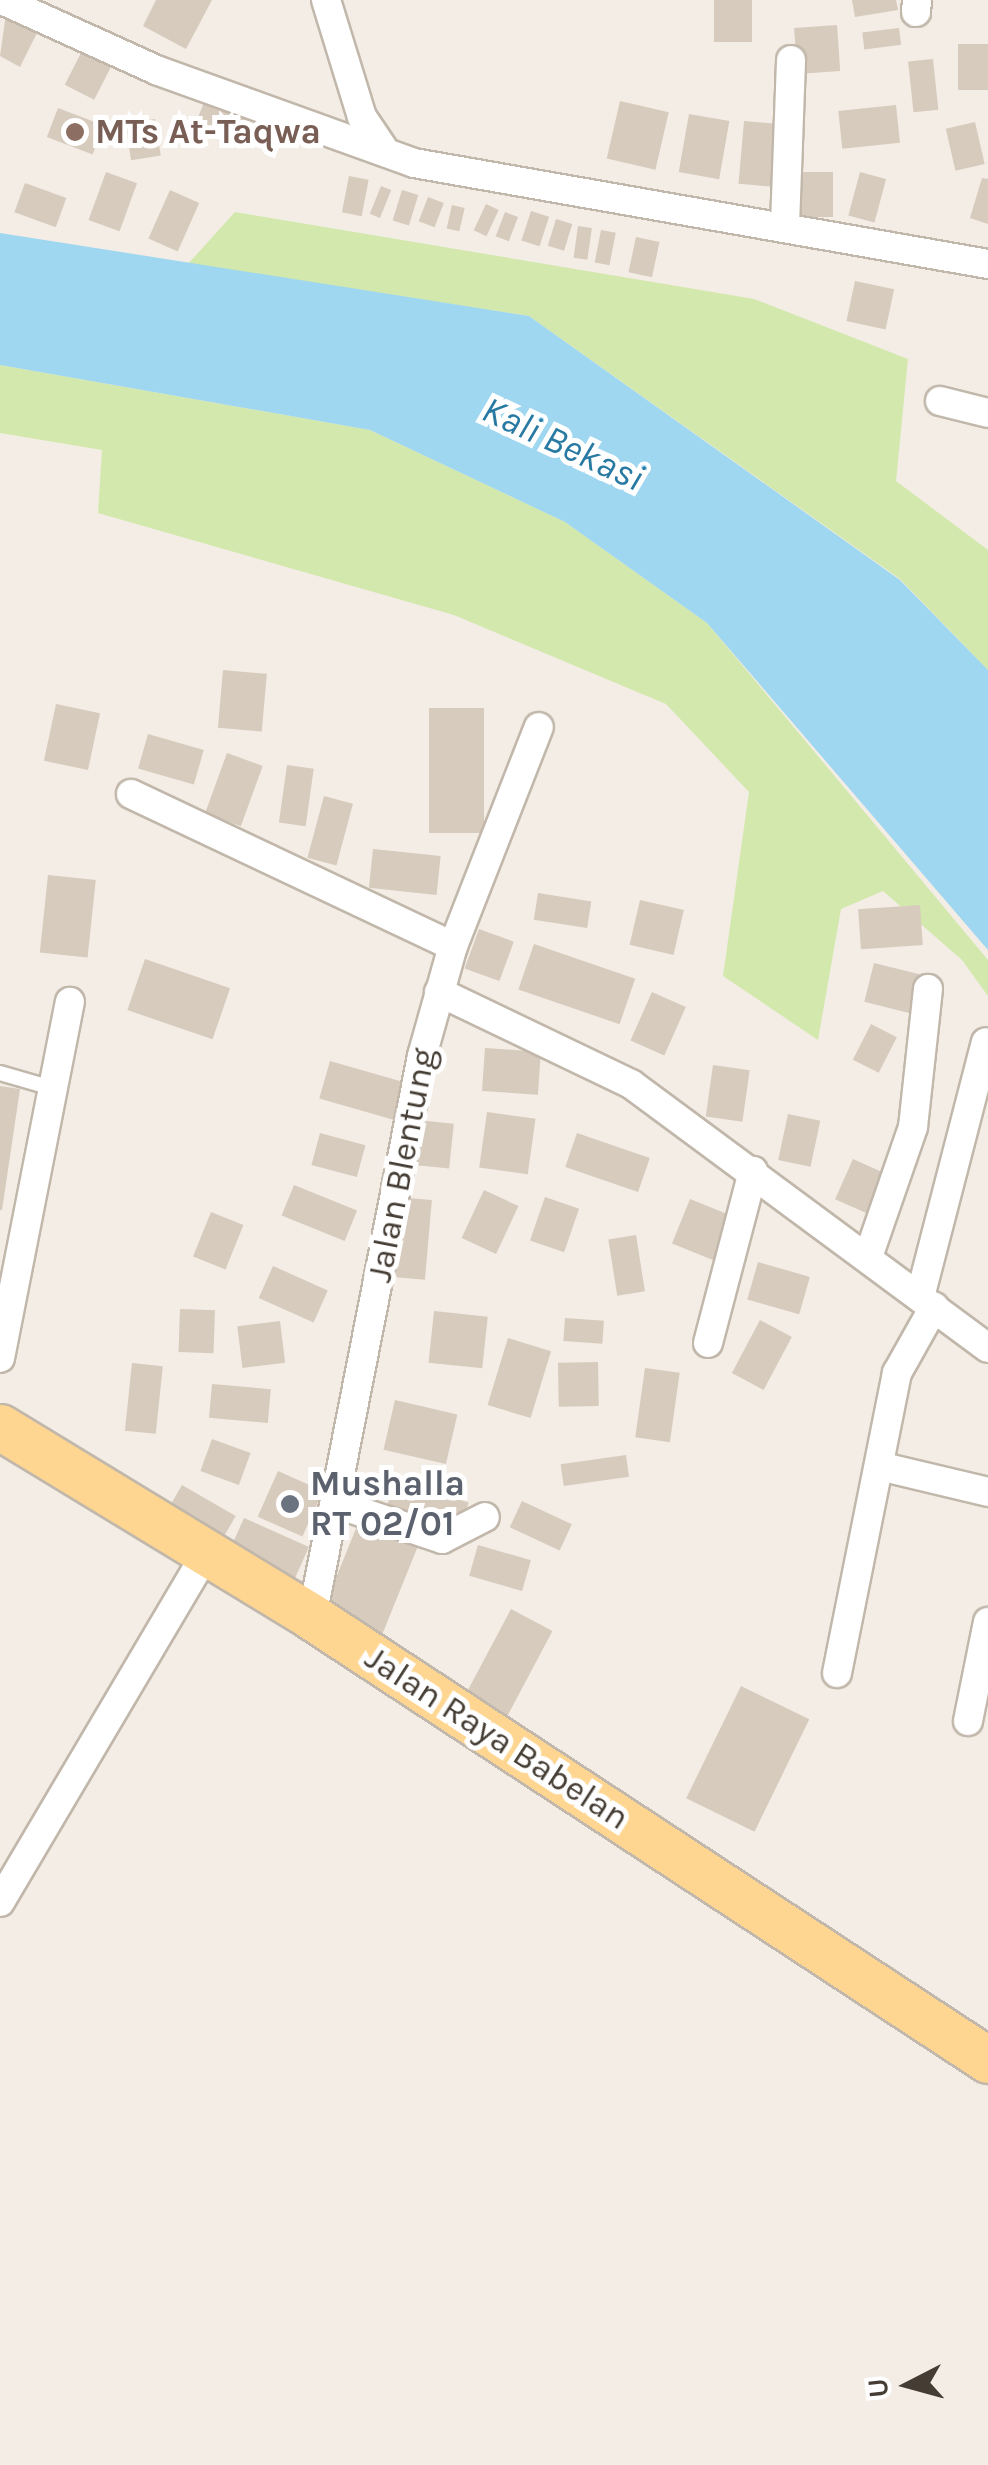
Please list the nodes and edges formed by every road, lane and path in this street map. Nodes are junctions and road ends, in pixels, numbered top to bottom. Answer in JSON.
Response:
{"nodes":[{"id":1,"x":2,"y":0,"type":"edge"},
{"id":2,"x":326,"y":0,"type":"edge"},
{"id":3,"x":791,"y":60,"type":"dead end"},
{"id":4,"x":382,"y":147,"type":"junction"},
{"id":5,"x":785,"y":225,"type":"junction"},
{"id":6,"x":988,"y":264,"type":"edge"},
{"id":7,"x":940,"y":401,"type":"dead end"},
{"id":8,"x":988,"y":413,"type":"edge"},
{"id":9,"x":539,"y":727,"type":"dead end"},
{"id":10,"x":130,"y":794,"type":"dead end"},
{"id":11,"x":453,"y":946,"type":"junction"},
{"id":12,"x":928,"y":989,"type":"dead end"},
{"id":13,"x":438,"y":992,"type":"junction"},
{"id":14,"x":70,"y":1002,"type":"dead end"},
{"id":15,"x":986,"y":1042,"type":"edge"},
{"id":16,"x":0,"y":1073,"type":"edge"},
{"id":17,"x":52,"y":1088,"type":"junction"},
{"id":18,"x":753,"y":1171,"type":"junction"},
{"id":19,"x":868,"y":1257,"type":"junction"},
{"id":20,"x":927,"y":1302,"type":"junction"},
{"id":21,"x":708,"y":1343,"type":"dead end"},
{"id":22,"x":988,"y":1348,"type":"edge"},
{"id":23,"x":0,"y":1358,"type":"edge"},
{"id":24,"x":0,"y":1427,"type":"edge"},
{"id":25,"x":879,"y":1466,"type":"junction"},
{"id":26,"x":988,"y":1492,"type":"edge"},
{"id":27,"x":337,"y":1504,"type":"junction"},
{"id":28,"x":484,"y":1517,"type":"dead end"},
{"id":29,"x":206,"y":1553,"type":"junction"},
{"id":30,"x":312,"y":1617,"type":"junction"},
{"id":31,"x":988,"y":1622,"type":"edge"},
{"id":32,"x":837,"y":1672,"type":"dead end"},
{"id":33,"x":968,"y":1720,"type":"dead end"},
{"id":34,"x":0,"y":1902,"type":"edge"},
{"id":35,"x":988,"y":2060,"type":"edge"}],
"edges":[{"from":1,"to":4,"type":"street"},
{"from":2,"to":4,"type":"street"},
{"from":3,"to":5,"type":"street"},
{"from":4,"to":5,"type":"street"},
{"from":5,"to":6,"type":"street"},
{"from":7,"to":8,"type":"street"},
{"from":9,"to":11,"type":"street","name":"Jalan Blentung"},
{"from":10,"to":11,"type":"street"},
{"from":11,"to":13,"type":"street","name":"Jalan Blentung"},
{"from":12,"to":19,"type":"street"},
{"from":13,"to":18,"type":"street"},
{"from":13,"to":27,"type":"street","name":"Jalan Blentung"},
{"from":14,"to":17,"type":"street"},
{"from":15,"to":20,"type":"street"},
{"from":16,"to":17,"type":"lane"},
{"from":17,"to":23,"type":"street"},
{"from":18,"to":19,"type":"street"},
{"from":18,"to":21,"type":"street"},
{"from":19,"to":20,"type":"street"},
{"from":20,"to":22,"type":"street"},
{"from":20,"to":25,"type":"street"},
{"from":24,"to":29,"type":"main road","name":"Jalan Raya Babelan"},
{"from":25,"to":26,"type":"street"},
{"from":25,"to":32,"type":"street"},
{"from":27,"to":28,"type":"street"},
{"from":27,"to":30,"type":"street","name":"Jalan Blentung"},
{"from":29,"to":30,"type":"main road","name":"Jalan Raya Babelan"},
{"from":29,"to":34,"type":"street"},
{"from":30,"to":35,"type":"main road","name":"Jalan Raya Babelan"},
{"from":31,"to":33,"type":"street"}]}
